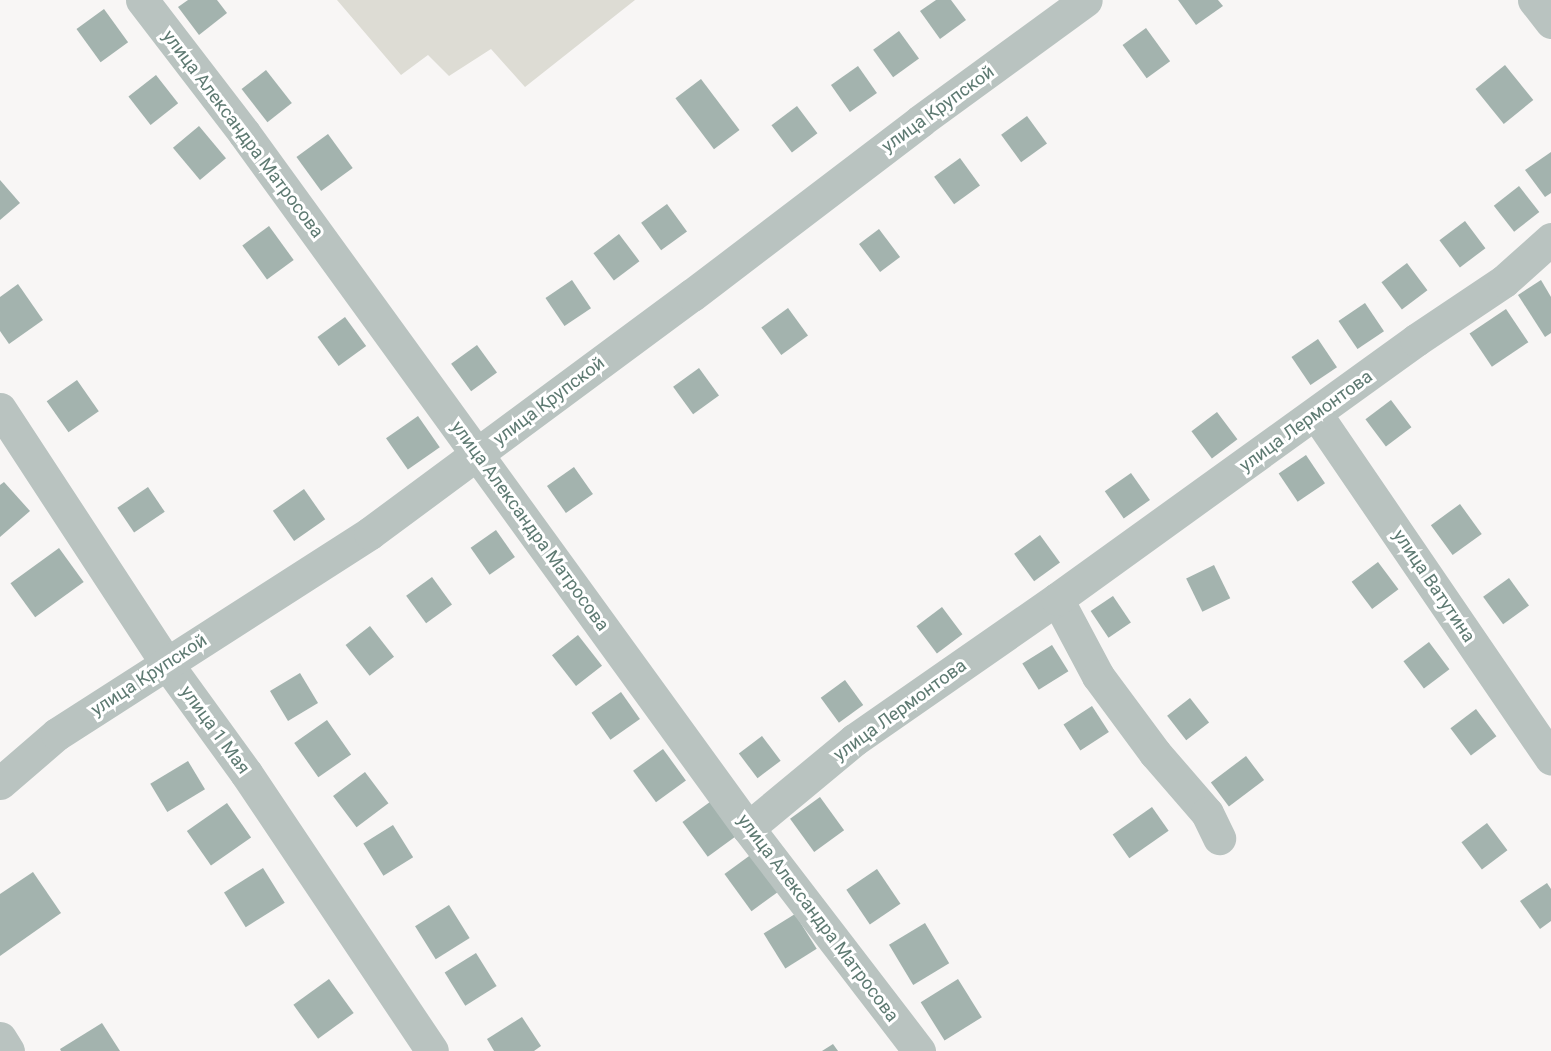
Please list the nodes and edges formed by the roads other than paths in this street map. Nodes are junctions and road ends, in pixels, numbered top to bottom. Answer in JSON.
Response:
{"nodes":[{"id":1,"x":142,"y":0,"type":"edge"},
{"id":2,"x":1086,"y":0,"type":"edge"},
{"id":3,"x":1534,"y":0,"type":"edge"},
{"id":4,"x":1551,"y":22,"type":"edge"},
{"id":5,"x":1551,"y":239,"type":"edge"},
{"id":6,"x":0,"y":409,"type":"edge"},
{"id":7,"x":1316,"y":414,"type":"junction"},
{"id":8,"x":476,"y":455,"type":"junction"},
{"id":9,"x":1057,"y":599,"type":"junction"},
{"id":10,"x":167,"y":664,"type":"junction"},
{"id":11,"x":1551,"y":758,"type":"edge"},
{"id":12,"x":0,"y":783,"type":"edge"},
{"id":13,"x":748,"y":828,"type":"junction"},
{"id":14,"x":1219,"y":838,"type":"dead end"},
{"id":15,"x":0,"y":1038,"type":"edge"},
{"id":16,"x":8,"y":1051,"type":"edge"},
{"id":17,"x":432,"y":1051,"type":"edge"},
{"id":18,"x":919,"y":1051,"type":"edge"}],
"edges":[{"from":1,"to":8,"type":"street","name":"улица Александра Матросова"},
{"from":2,"to":8,"type":"street","name":"улица Крупской"},
{"from":3,"to":4,"type":"street"},
{"from":5,"to":7,"type":"street","name":"улица Лермонтова"},
{"from":6,"to":10,"type":"street","name":"улица 1 Мая"},
{"from":7,"to":9,"type":"street","name":"улица Лермонтова"},
{"from":7,"to":11,"type":"street","name":"улица Ватутина"},
{"from":8,"to":10,"type":"street","name":"улица Крупской"},
{"from":8,"to":13,"type":"street","name":"улица Александра Матросова"},
{"from":9,"to":13,"type":"street","name":"улица Лермонтова"},
{"from":9,"to":14,"type":"street"},
{"from":10,"to":12,"type":"street","name":"улица Крупской"},
{"from":10,"to":17,"type":"street","name":"улица 1 Мая"},
{"from":13,"to":18,"type":"street","name":"улица Александра Матросова"},
{"from":15,"to":16,"type":"street"}]}
